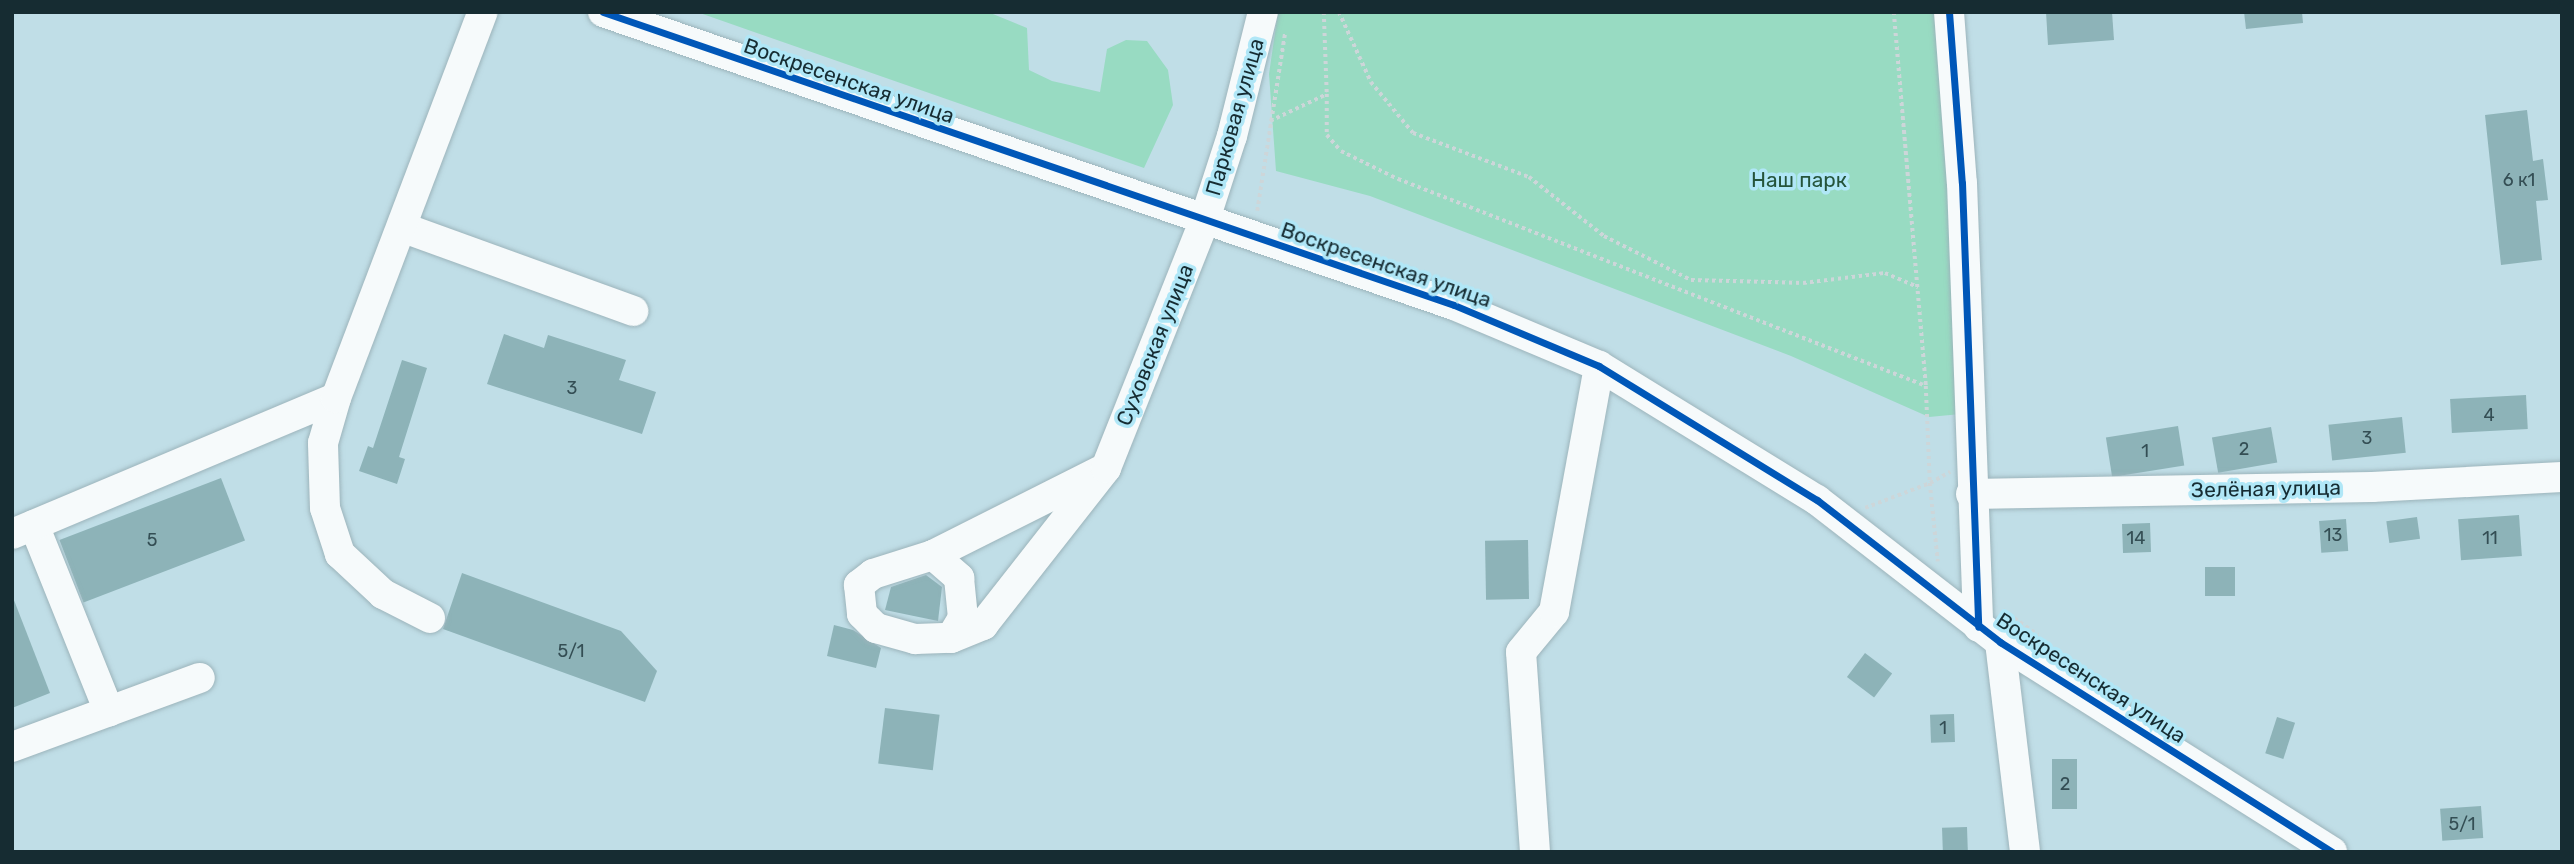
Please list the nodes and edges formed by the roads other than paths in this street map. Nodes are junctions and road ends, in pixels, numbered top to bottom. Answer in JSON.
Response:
{"nodes":[{"id":1,"x":483,"y":12,"type":"edge"},
{"id":2,"x":603,"y":12,"type":"edge"},
{"id":3,"x":1949,"y":12,"type":"edge"},
{"id":4,"x":1274,"y":19,"type":"edge"},
{"id":5,"x":1204,"y":222,"type":"junction"},
{"id":6,"x":404,"y":228,"type":"junction"},
{"id":7,"x":633,"y":310,"type":"dead end"},
{"id":8,"x":1599,"y":366,"type":"junction"},
{"id":9,"x":335,"y":398,"type":"junction"},
{"id":10,"x":1106,"y":468,"type":"junction"},
{"id":11,"x":2562,"y":477,"type":"edge"},
{"id":12,"x":1971,"y":494,"type":"junction"},
{"id":13,"x":23,"y":530,"type":"edge"},
{"id":14,"x":933,"y":555,"type":"junction"},
{"id":15,"x":430,"y":618,"type":"dead end"},
{"id":16,"x":1989,"y":634,"type":"junction"},
{"id":17,"x":951,"y":638,"type":"junction"},
{"id":18,"x":200,"y":678,"type":"dead end"},
{"id":19,"x":109,"y":712,"type":"junction"},
{"id":20,"x":12,"y":747,"type":"edge"},
{"id":21,"x":1535,"y":852,"type":"edge"},
{"id":22,"x":2025,"y":852,"type":"edge"},
{"id":23,"x":2332,"y":852,"type":"edge"}],
"edges":[{"from":1,"to":6,"type":"street"},
{"from":2,"to":5,"type":"street","name":"Воскресенская улица"},
{"from":3,"to":12,"type":"street"},
{"from":4,"to":5,"type":"street","name":"Парковая улица"},
{"from":5,"to":8,"type":"street","name":"Воскресенская улица"},
{"from":5,"to":10,"type":"street","name":"Суховская улица"},
{"from":6,"to":7,"type":"street"},
{"from":6,"to":9,"type":"street"},
{"from":8,"to":16,"type":"street","name":"Воскресенская улица"},
{"from":8,"to":21,"type":"street"},
{"from":9,"to":13,"type":"street"},
{"from":9,"to":15,"type":"street"},
{"from":10,"to":14,"type":"street"},
{"from":10,"to":17,"type":"street","name":"Суховская улица"},
{"from":11,"to":12,"type":"street","name":"Зелёная улица"},
{"from":12,"to":16,"type":"street"},
{"from":13,"to":19,"type":"street"},
{"from":14,"to":17,"type":"street"},
{"from":14,"to":17,"type":"street"},
{"from":16,"to":22,"type":"street"},
{"from":16,"to":23,"type":"street","name":"Воскресенская улица"},
{"from":18,"to":19,"type":"street"},
{"from":19,"to":20,"type":"street"}]}
